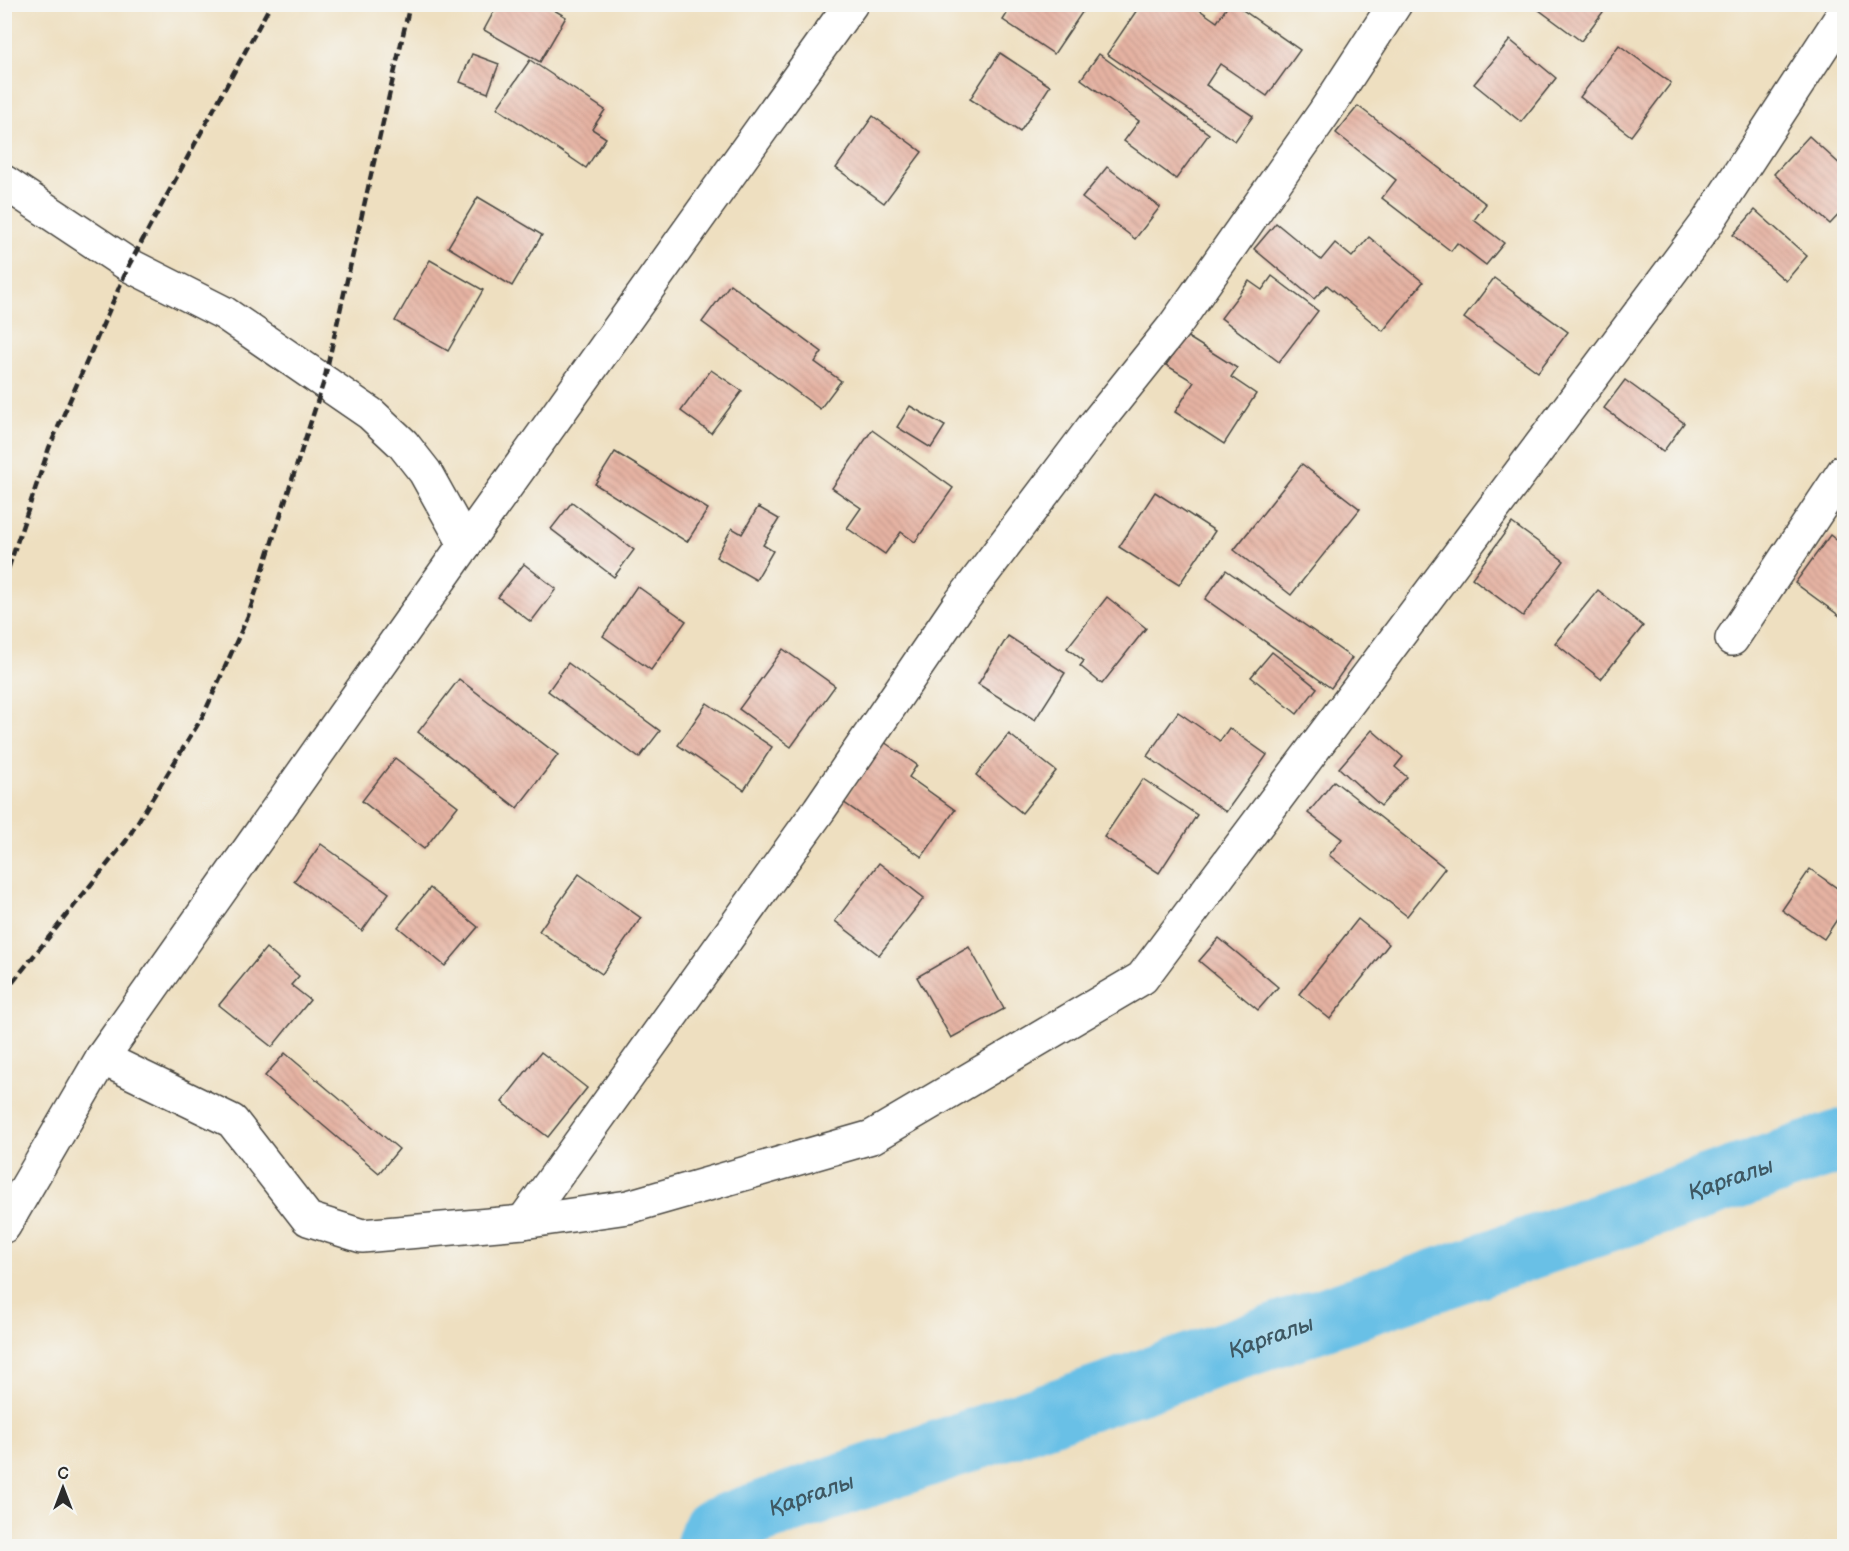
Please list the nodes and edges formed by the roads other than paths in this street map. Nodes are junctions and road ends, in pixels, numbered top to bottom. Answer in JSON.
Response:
{"nodes":[{"id":1,"x":851,"y":4,"type":"edge"},
{"id":2,"x":1395,"y":4,"type":"edge"},
{"id":3,"x":1845,"y":13,"type":"edge"},
{"id":4,"x":4,"y":182,"type":"edge"},
{"id":5,"x":1845,"y":471,"type":"edge"},
{"id":6,"x":465,"y":544,"type":"junction"},
{"id":7,"x":1732,"y":639,"type":"dead end"},
{"id":8,"x":102,"y":1058,"type":"junction"},
{"id":9,"x":523,"y":1222,"type":"junction"},
{"id":10,"x":4,"y":1226,"type":"edge"}],
"edges":[{"from":1,"to":6,"type":"street"},
{"from":2,"to":9,"type":"street"},
{"from":3,"to":9,"type":"street"},
{"from":4,"to":6,"type":"street"},
{"from":5,"to":7,"type":"street"},
{"from":6,"to":8,"type":"street"},
{"from":8,"to":9,"type":"street"},
{"from":8,"to":10,"type":"street"}]}
